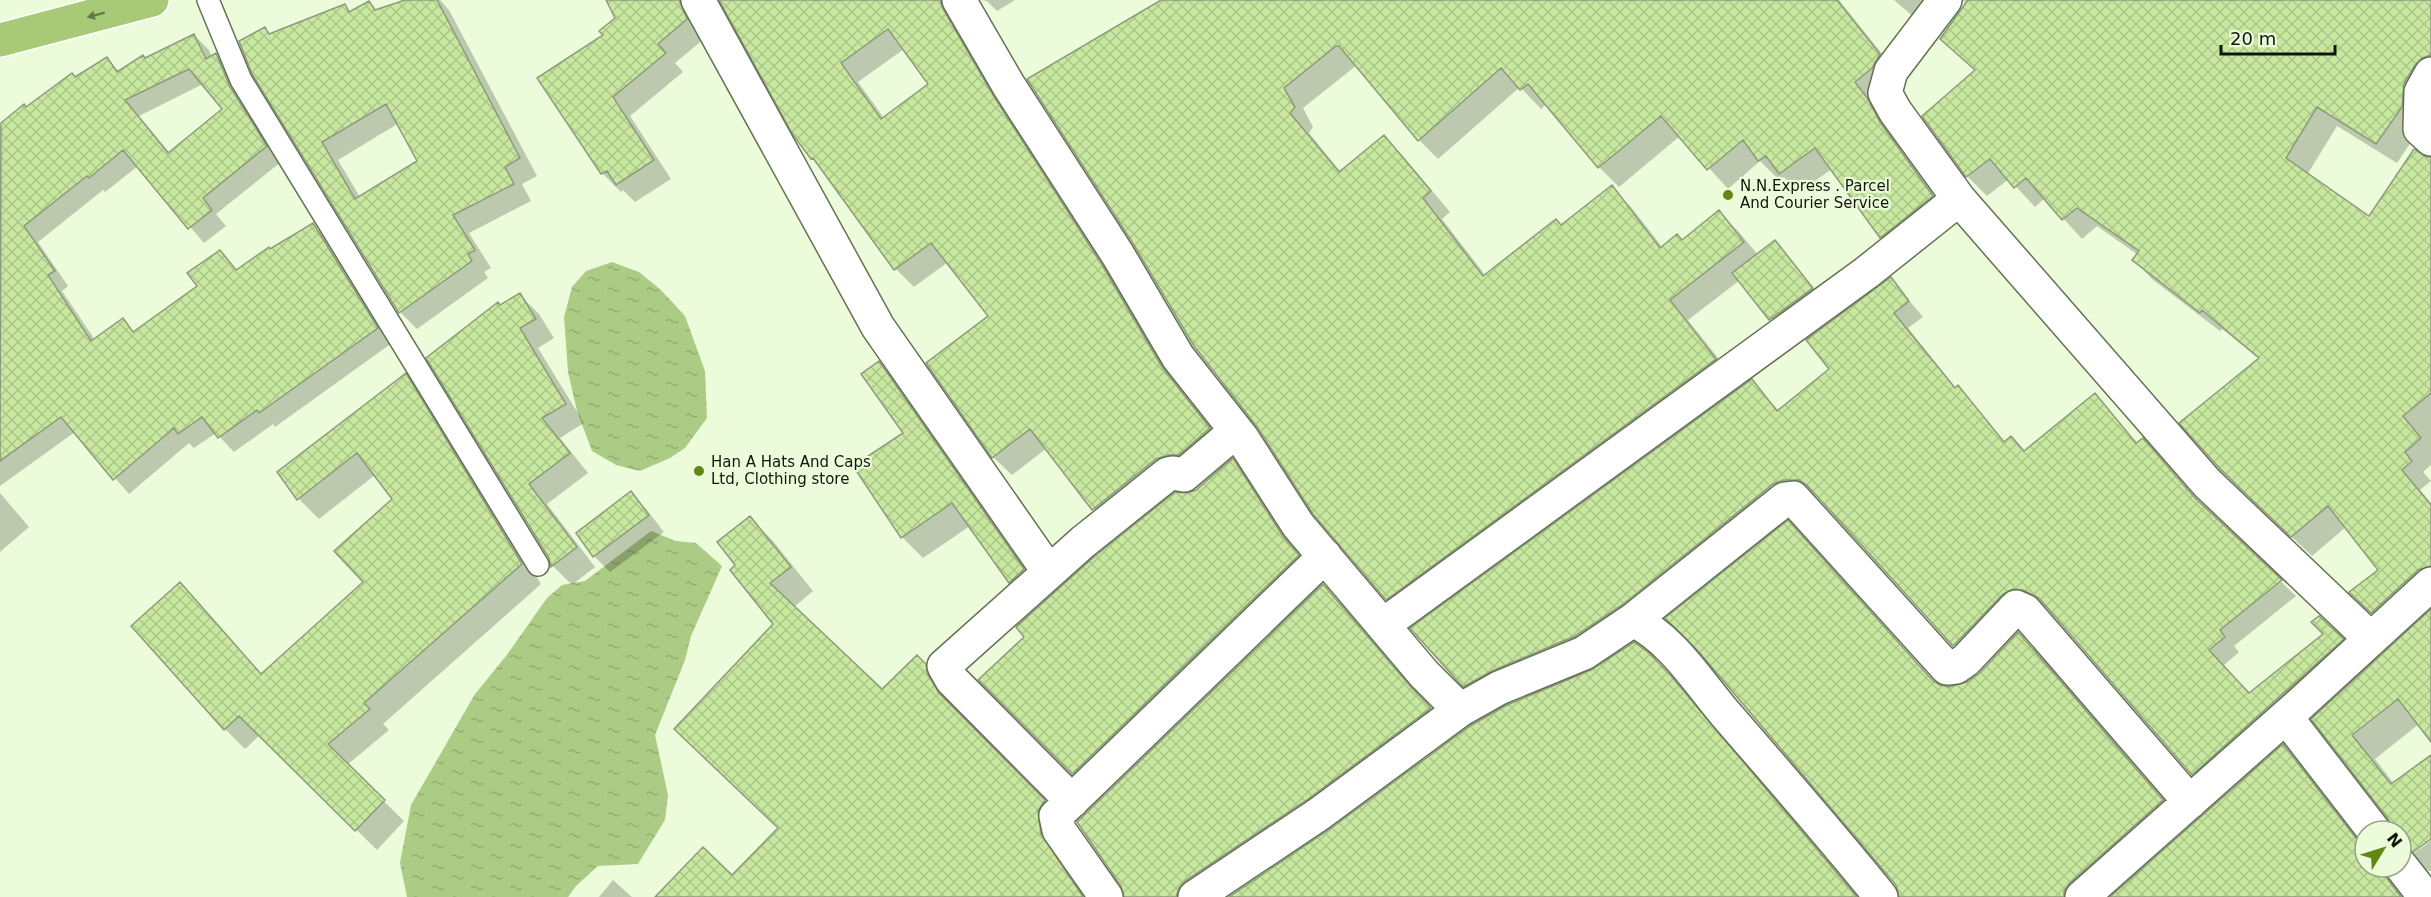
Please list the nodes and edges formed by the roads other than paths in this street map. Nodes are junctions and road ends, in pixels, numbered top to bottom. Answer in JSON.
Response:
{"nodes":[{"id":1,"x":152,"y":0,"type":"edge"},
{"id":2,"x":208,"y":0,"type":"edge"},
{"id":3,"x":698,"y":0,"type":"edge"},
{"id":4,"x":959,"y":0,"type":"edge"},
{"id":5,"x":1945,"y":0,"type":"edge"},
{"id":6,"x":0,"y":40,"type":"edge"},
{"id":7,"x":2431,"y":74,"type":"edge"},
{"id":8,"x":2431,"y":139,"type":"edge"},
{"id":9,"x":1959,"y":199,"type":"junction"},
{"id":10,"x":1236,"y":431,"type":"junction"},
{"id":11,"x":1324,"y":556,"type":"junction"},
{"id":12,"x":538,"y":565,"type":"dead end"},
{"id":13,"x":1049,"y":572,"type":"junction"},
{"id":14,"x":2431,"y":584,"type":"edge"},
{"id":15,"x":1633,"y":620,"type":"junction"},
{"id":16,"x":1383,"y":625,"type":"junction"},
{"id":17,"x":2371,"y":639,"type":"junction"},
{"id":18,"x":1460,"y":710,"type":"junction"},
{"id":19,"x":2286,"y":717,"type":"junction"},
{"id":20,"x":1072,"y":801,"type":"junction"},
{"id":21,"x":2190,"y":802,"type":"junction"},
{"id":22,"x":2365,"y":819,"type":"edge"},
{"id":23,"x":2411,"y":879,"type":"edge"},
{"id":24,"x":1106,"y":897,"type":"edge"},
{"id":25,"x":1195,"y":897,"type":"edge"},
{"id":26,"x":1881,"y":897,"type":"edge"},
{"id":27,"x":2082,"y":897,"type":"edge"},
{"id":28,"x":2425,"y":897,"type":"edge"}],
"edges":[{"from":1,"to":6,"type":"highway","one_way":true},
{"from":2,"to":12,"type":"lane"},
{"from":3,"to":13,"type":"street"},
{"from":4,"to":10,"type":"street"},
{"from":5,"to":9,"type":"street"},
{"from":7,"to":8,"type":"street"},
{"from":9,"to":16,"type":"street"},
{"from":9,"to":17,"type":"street"},
{"from":10,"to":11,"type":"street"},
{"from":10,"to":13,"type":"street"},
{"from":11,"to":16,"type":"street"},
{"from":11,"to":20,"type":"street"},
{"from":13,"to":20,"type":"street"},
{"from":14,"to":17,"type":"street"},
{"from":15,"to":18,"type":"street"},
{"from":15,"to":21,"type":"street"},
{"from":15,"to":26,"type":"street"},
{"from":16,"to":18,"type":"street"},
{"from":17,"to":19,"type":"street"},
{"from":18,"to":25,"type":"street"},
{"from":19,"to":21,"type":"street"},
{"from":19,"to":22,"type":"street"},
{"from":20,"to":24,"type":"street"},
{"from":21,"to":27,"type":"street"},
{"from":23,"to":28,"type":"street"}]}
